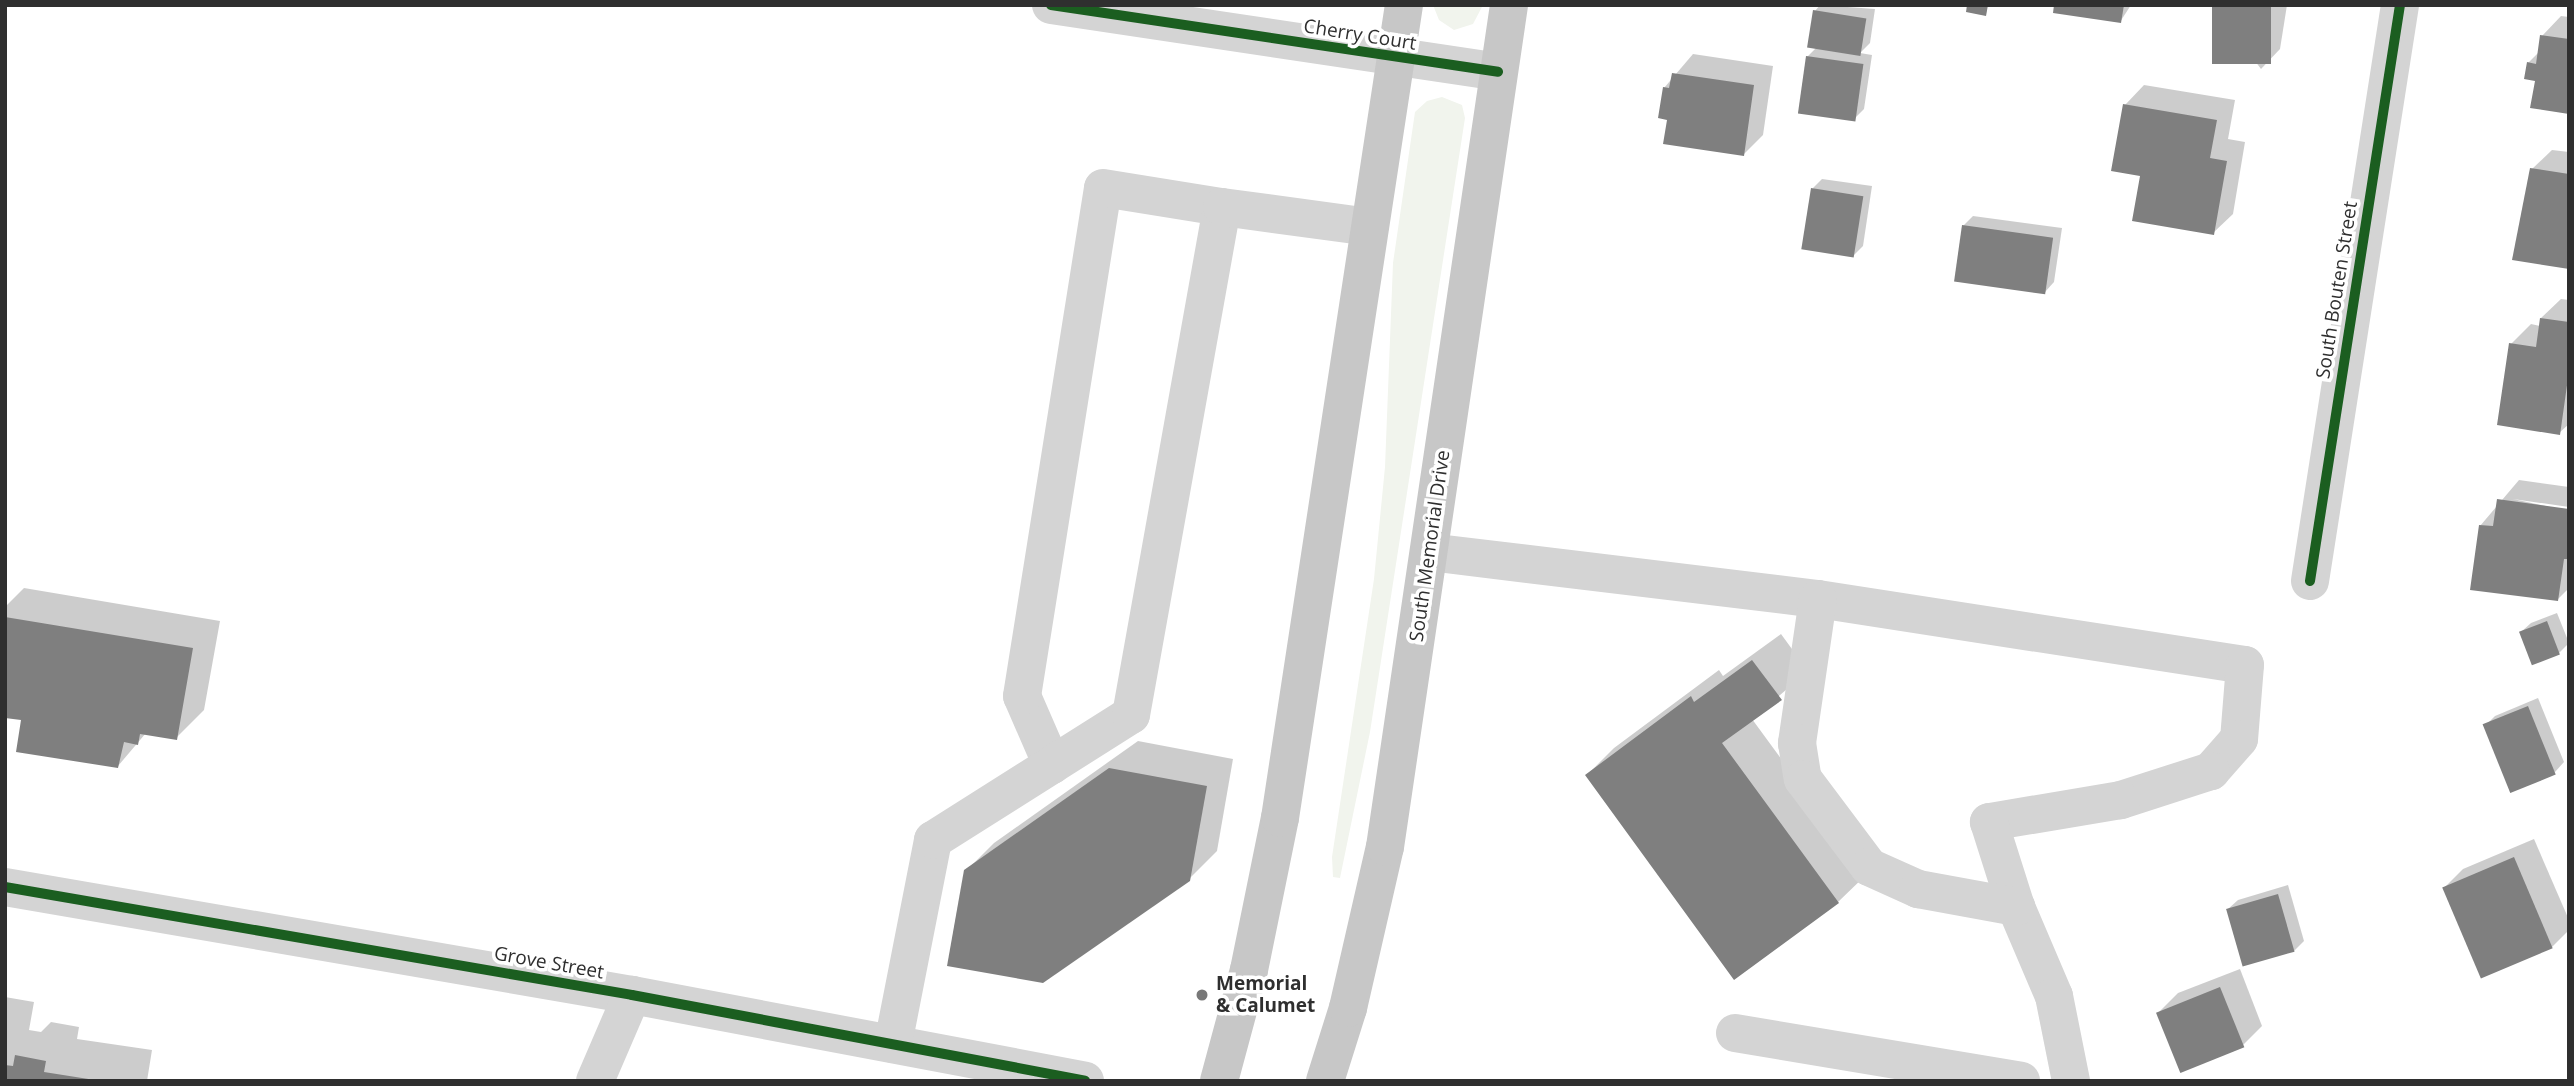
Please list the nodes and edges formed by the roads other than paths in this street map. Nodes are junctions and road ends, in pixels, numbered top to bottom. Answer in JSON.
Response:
{"nodes":[{"id":1,"x":1051,"y":5,"type":"edge"},
{"id":2,"x":1404,"y":5,"type":"edge"},
{"id":3,"x":1509,"y":5,"type":"edge"},
{"id":4,"x":2400,"y":5,"type":"edge"},
{"id":5,"x":1396,"y":58,"type":"junction"},
{"id":6,"x":1498,"y":72,"type":"junction"},
{"id":7,"x":1222,"y":207,"type":"junction"},
{"id":8,"x":1370,"y":227,"type":"junction"},
{"id":9,"x":1429,"y":552,"type":"junction"},
{"id":10,"x":2310,"y":581,"type":"dead end"},
{"id":11,"x":1818,"y":599,"type":"junction"},
{"id":12,"x":1052,"y":765,"type":"junction"},
{"id":13,"x":5,"y":887,"type":"edge"},
{"id":14,"x":2016,"y":907,"type":"junction"},
{"id":15,"x":632,"y":995,"type":"junction"},
{"id":16,"x":1735,"y":1033,"type":"dead end"},
{"id":17,"x":893,"y":1044,"type":"junction"},
{"id":18,"x":595,"y":1081,"type":"edge"},
{"id":19,"x":1085,"y":1081,"type":"edge"},
{"id":20,"x":1219,"y":1081,"type":"edge"},
{"id":21,"x":1325,"y":1081,"type":"edge"},
{"id":22,"x":2021,"y":1081,"type":"edge"},
{"id":23,"x":2071,"y":1081,"type":"edge"}],
"edges":[{"from":1,"to":5,"type":"street","name":"Cherry Court"},
{"from":2,"to":5,"type":"main road"},
{"from":3,"to":6,"type":"main road","name":"South Memorial Drive"},
{"from":4,"to":10,"type":"street","name":"South Bouten Street"},
{"from":5,"to":6,"type":"street","name":"Cherry Court"},
{"from":5,"to":8,"type":"main road"},
{"from":6,"to":9,"type":"main road","name":"South Memorial Drive"},
{"from":7,"to":8,"type":"street"},
{"from":7,"to":12,"type":"street"},
{"from":7,"to":12,"type":"street"},
{"from":8,"to":20,"type":"main road"},
{"from":9,"to":11,"type":"street"},
{"from":9,"to":21,"type":"main road","name":"South Memorial Drive"},
{"from":11,"to":14,"type":"street"},
{"from":11,"to":14,"type":"street"},
{"from":12,"to":17,"type":"street"},
{"from":13,"to":15,"type":"street","name":"Grove Street"},
{"from":14,"to":23,"type":"street"},
{"from":15,"to":17,"type":"street","name":"Grove Street"},
{"from":15,"to":18,"type":"street"},
{"from":16,"to":22,"type":"street"},
{"from":17,"to":19,"type":"street","name":"Grove Street"}]}
